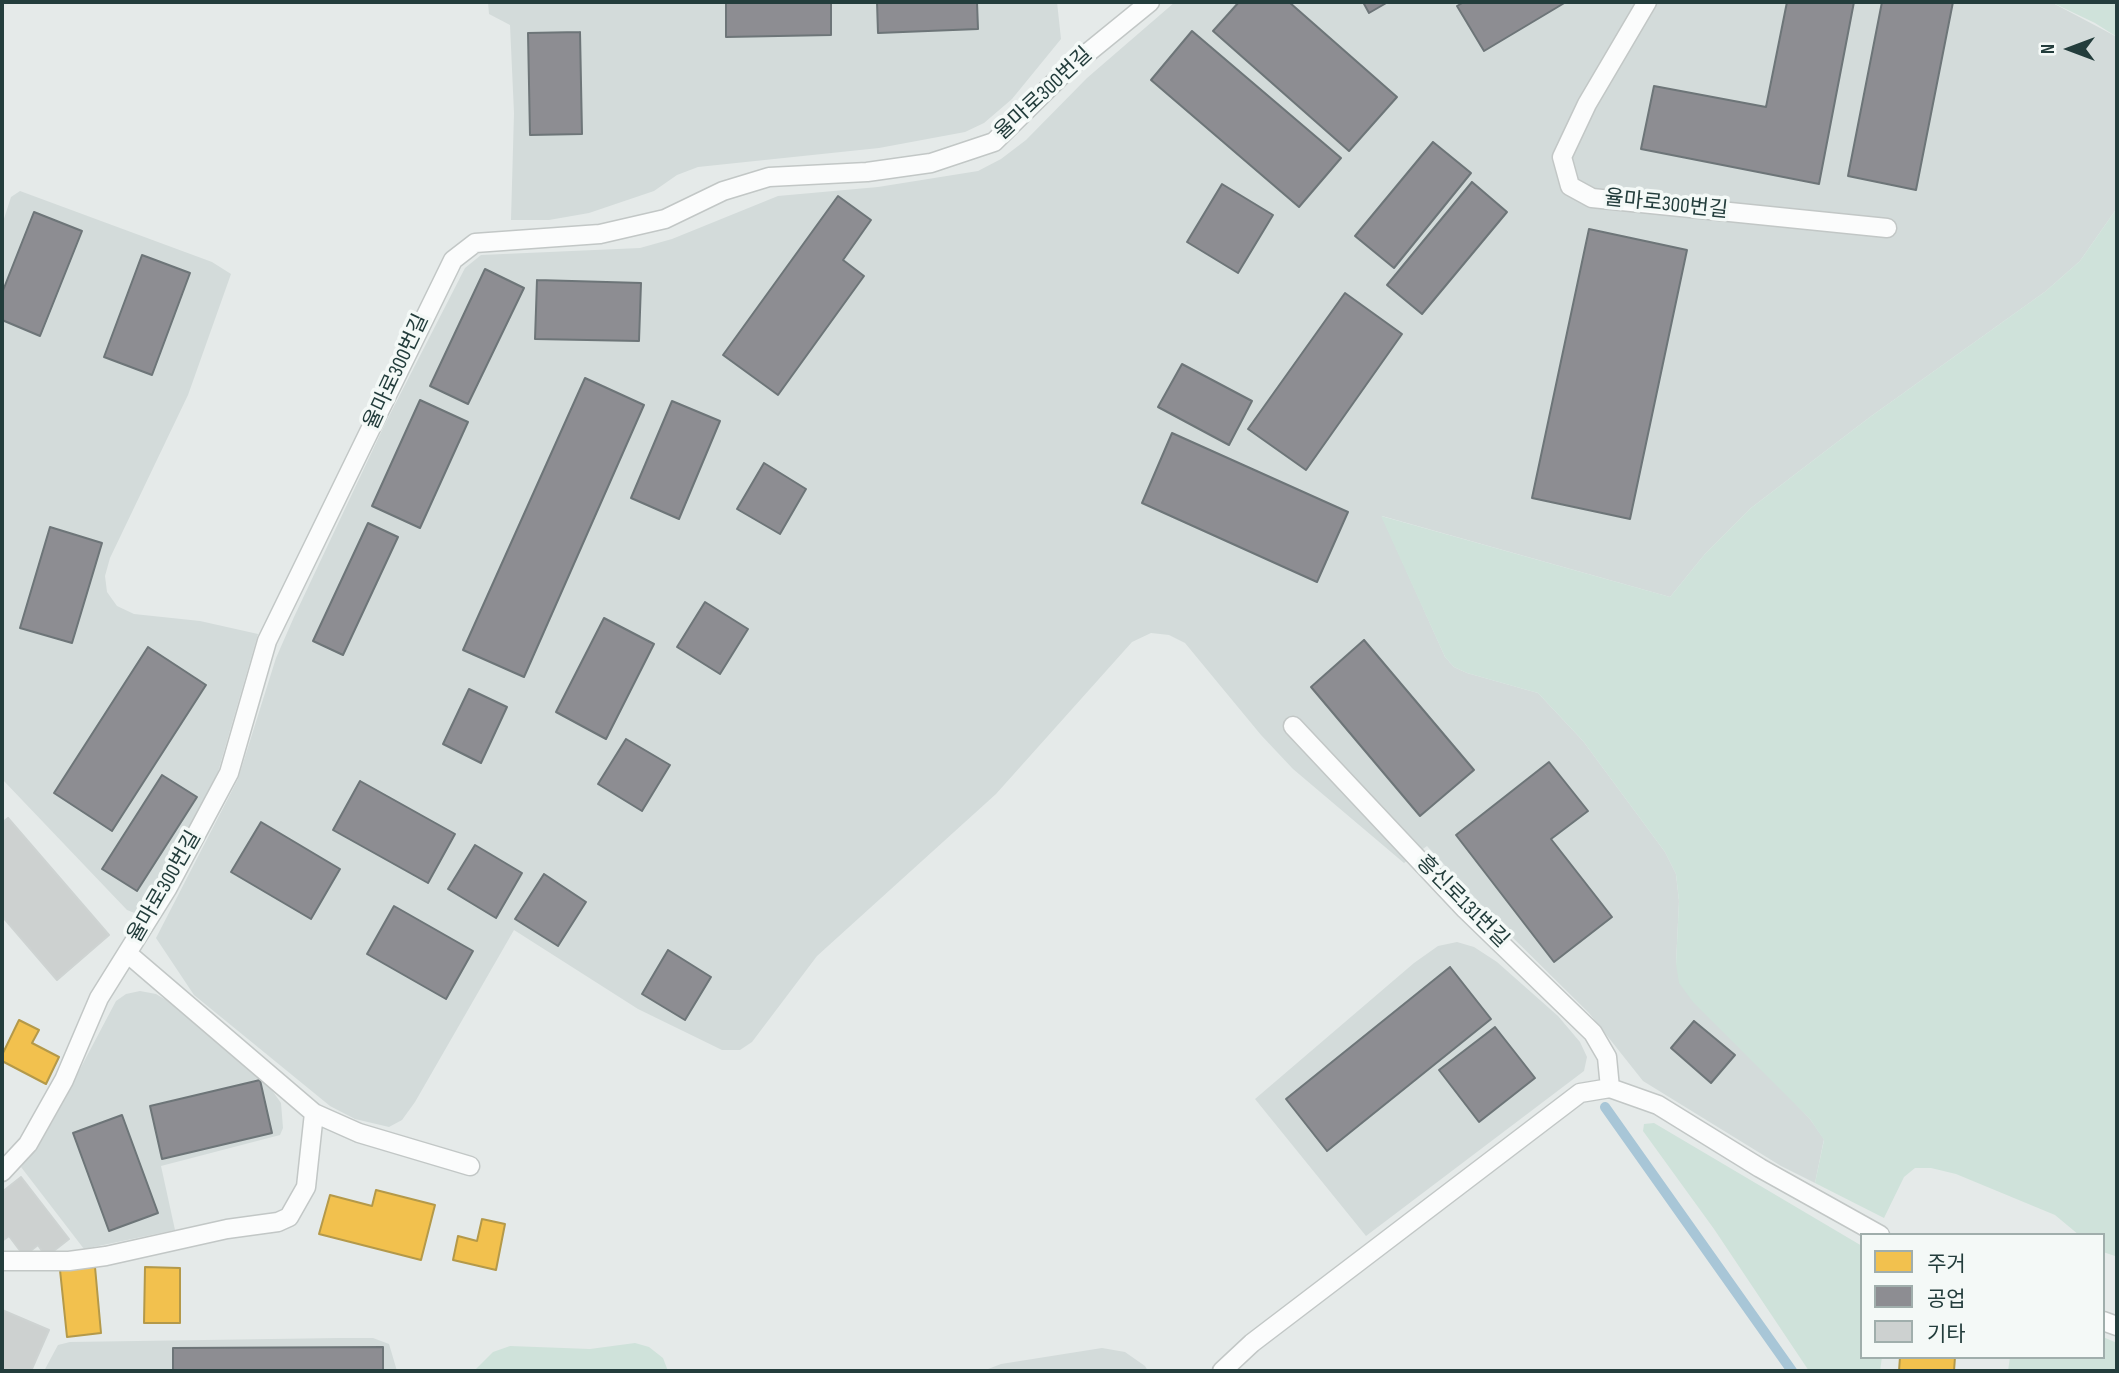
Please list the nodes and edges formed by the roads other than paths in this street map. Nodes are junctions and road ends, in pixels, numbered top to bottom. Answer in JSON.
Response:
{"nodes":[{"id":1,"x":1150,"y":2,"type":"edge"},
{"id":2,"x":1647,"y":2,"type":"edge"},
{"id":3,"x":1887,"y":228,"type":"dead end"},
{"id":4,"x":1293,"y":726,"type":"dead end"},
{"id":5,"x":127,"y":953,"type":"junction"},
{"id":6,"x":1610,"y":1088,"type":"junction"},
{"id":7,"x":314,"y":1113,"type":"junction"},
{"id":8,"x":470,"y":1166,"type":"dead end"},
{"id":9,"x":2,"y":1172,"type":"edge"},
{"id":10,"x":1876,"y":1233,"type":"edge"},
{"id":11,"x":2,"y":1261,"type":"edge"},
{"id":12,"x":1222,"y":1371,"type":"edge"}],
"edges":[{"from":1,"to":5,"type":"lane","name":"율마로300번길"},
{"from":2,"to":3,"type":"lane","name":"율마로300번길"},
{"from":4,"to":6,"type":"lane","name":"흥신로131번길"},
{"from":5,"to":7,"type":"lane"},
{"from":5,"to":9,"type":"lane","name":"율마로300번길"},
{"from":6,"to":10,"type":"lane"},
{"from":6,"to":12,"type":"lane"},
{"from":7,"to":8,"type":"lane"},
{"from":7,"to":11,"type":"lane"}]}
